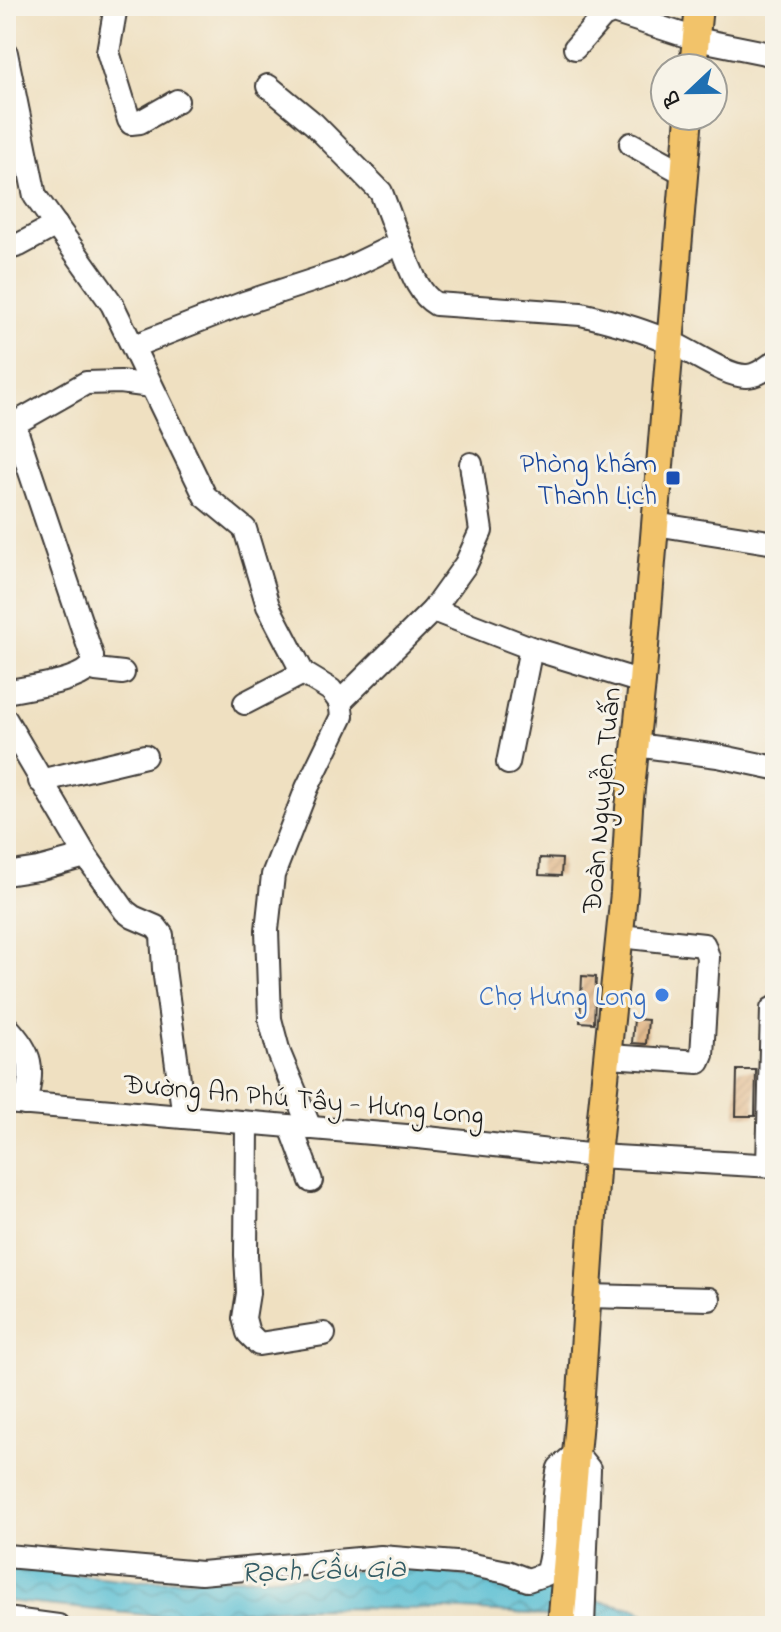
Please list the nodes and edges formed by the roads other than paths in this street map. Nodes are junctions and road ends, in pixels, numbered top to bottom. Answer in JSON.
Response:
{"nodes":[{"id":1,"x":116,"y":6,"type":"edge"},
{"id":2,"x":699,"y":6,"type":"edge"},
{"id":3,"x":696,"y":39,"type":"junction"},
{"id":4,"x":575,"y":48,"type":"dead end"},
{"id":5,"x":695,"y":52,"type":"edge"},
{"id":6,"x":6,"y":53,"type":"edge"},
{"id":7,"x":775,"y":55,"type":"edge"},
{"id":8,"x":268,"y":86,"type":"dead end"},
{"id":9,"x":177,"y":101,"type":"dead end"},
{"id":10,"x":688,"y":132,"type":"edge"},
{"id":11,"x":631,"y":144,"type":"dead end"},
{"id":12,"x":684,"y":173,"type":"junction"},
{"id":13,"x":56,"y":225,"type":"junction"},
{"id":14,"x":400,"y":243,"type":"junction"},
{"id":15,"x":6,"y":249,"type":"edge"},
{"id":16,"x":669,"y":341,"type":"junction"},
{"id":17,"x":134,"y":346,"type":"junction"},
{"id":18,"x":775,"y":362,"type":"edge"},
{"id":19,"x":151,"y":386,"type":"junction"},
{"id":20,"x":10,"y":425,"type":"edge"},
{"id":21,"x":471,"y":464,"type":"dead end"},
{"id":22,"x":655,"y":524,"type":"junction"},
{"id":23,"x":775,"y":543,"type":"edge"},
{"id":24,"x":433,"y":610,"type":"junction"},
{"id":25,"x":531,"y":648,"type":"junction"},
{"id":26,"x":90,"y":667,"type":"junction"},
{"id":27,"x":123,"y":673,"type":"dead end"},
{"id":28,"x":303,"y":673,"type":"junction"},
{"id":29,"x":642,"y":682,"type":"junction"},
{"id":30,"x":6,"y":692,"type":"edge"},
{"id":31,"x":340,"y":702,"type":"junction"},
{"id":32,"x":245,"y":703,"type":"dead end"},
{"id":33,"x":6,"y":720,"type":"edge"},
{"id":34,"x":636,"y":745,"type":"junction"},
{"id":35,"x":145,"y":756,"type":"dead end"},
{"id":36,"x":508,"y":763,"type":"dead end"},
{"id":37,"x":775,"y":768,"type":"edge"},
{"id":38,"x":40,"y":781,"type":"junction"},
{"id":39,"x":86,"y":856,"type":"junction"},
{"id":40,"x":6,"y":874,"type":"edge"},
{"id":41,"x":620,"y":936,"type":"junction"},
{"id":42,"x":772,"y":1009,"type":"dead end"},
{"id":43,"x":6,"y":1026,"type":"edge"},
{"id":44,"x":609,"y":1056,"type":"junction"},
{"id":45,"x":16,"y":1103,"type":"edge"},
{"id":46,"x":184,"y":1117,"type":"junction"},
{"id":47,"x":247,"y":1124,"type":"junction"},
{"id":48,"x":300,"y":1127,"type":"junction"},
{"id":49,"x":597,"y":1156,"type":"junction"},
{"id":50,"x":771,"y":1166,"type":"edge"},
{"id":51,"x":311,"y":1181,"type":"dead end"},
{"id":52,"x":588,"y":1296,"type":"junction"},
{"id":53,"x":709,"y":1299,"type":"dead end"},
{"id":54,"x":324,"y":1334,"type":"dead end"},
{"id":55,"x":576,"y":1453,"type":"junction"},
{"id":56,"x":6,"y":1556,"type":"edge"},
{"id":57,"x":6,"y":1619,"type":"edge"},
{"id":58,"x":58,"y":1626,"type":"edge"},
{"id":59,"x":561,"y":1626,"type":"edge"},
{"id":60,"x":583,"y":1626,"type":"edge"}],
"edges":[{"from":1,"to":9,"type":"street"},
{"from":2,"to":3,"type":"main road"},
{"from":3,"to":4,"type":"street"},
{"from":3,"to":5,"type":"main road"},
{"from":3,"to":7,"type":"street"},
{"from":6,"to":13,"type":"street"},
{"from":8,"to":14,"type":"street"},
{"from":10,"to":12,"type":"main road","name":"Đoàn Nguyễn Tuấn"},
{"from":11,"to":12,"type":"street"},
{"from":12,"to":16,"type":"main road","name":"Đoàn Nguyễn Tuấn"},
{"from":13,"to":15,"type":"street"},
{"from":13,"to":17,"type":"street"},
{"from":14,"to":16,"type":"street"},
{"from":14,"to":17,"type":"street"},
{"from":16,"to":18,"type":"street"},
{"from":16,"to":22,"type":"main road","name":"Đoàn Nguyễn Tuấn"},
{"from":17,"to":19,"type":"street"},
{"from":19,"to":20,"type":"street"},
{"from":19,"to":28,"type":"street"},
{"from":20,"to":26,"type":"street"},
{"from":21,"to":24,"type":"street"},
{"from":22,"to":23,"type":"street"},
{"from":22,"to":29,"type":"main road","name":"Đoàn Nguyễn Tuấn"},
{"from":24,"to":25,"type":"street"},
{"from":24,"to":31,"type":"street"},
{"from":25,"to":29,"type":"street"},
{"from":25,"to":36,"type":"street"},
{"from":26,"to":27,"type":"street"},
{"from":26,"to":30,"type":"street"},
{"from":28,"to":31,"type":"street"},
{"from":28,"to":32,"type":"street"},
{"from":29,"to":34,"type":"main road","name":"Đoàn Nguyễn Tuấn"},
{"from":31,"to":48,"type":"street"},
{"from":33,"to":38,"type":"street"},
{"from":34,"to":37,"type":"street"},
{"from":34,"to":41,"type":"main road","name":"Đoàn Nguyễn Tuấn"},
{"from":35,"to":38,"type":"street"},
{"from":38,"to":39,"type":"street"},
{"from":39,"to":40,"type":"street"},
{"from":39,"to":46,"type":"street"},
{"from":41,"to":44,"type":"main road","name":"Đoàn Nguyễn Tuấn"},
{"from":41,"to":44,"type":"street"},
{"from":42,"to":50,"type":"street"},
{"from":43,"to":45,"type":"street"},
{"from":44,"to":49,"type":"main road","name":"Đoàn Nguyễn Tuấn"},
{"from":45,"to":46,"type":"street","name":"Đường An Phú Tây - Hưng Long"},
{"from":46,"to":47,"type":"street","name":"Đường An Phú Tây - Hưng Long"},
{"from":47,"to":48,"type":"street","name":"Đường An Phú Tây - Hưng Long"},
{"from":47,"to":54,"type":"street"},
{"from":48,"to":49,"type":"street","name":"Đường An Phú Tây - Hưng Long"},
{"from":48,"to":51,"type":"street"},
{"from":49,"to":50,"type":"street","name":"Đường An Phú Tây - Hưng Long"},
{"from":49,"to":52,"type":"main road","name":"Đoàn Nguyễn Tuấn"},
{"from":52,"to":53,"type":"street"},
{"from":52,"to":55,"type":"main road","name":"Đoàn Nguyễn Tuấn"},
{"from":55,"to":56,"type":"street"},
{"from":55,"to":59,"type":"main road","name":"Đoàn Nguyễn Tuấn"},
{"from":55,"to":60,"type":"street"},
{"from":57,"to":58,"type":"street"}]}
